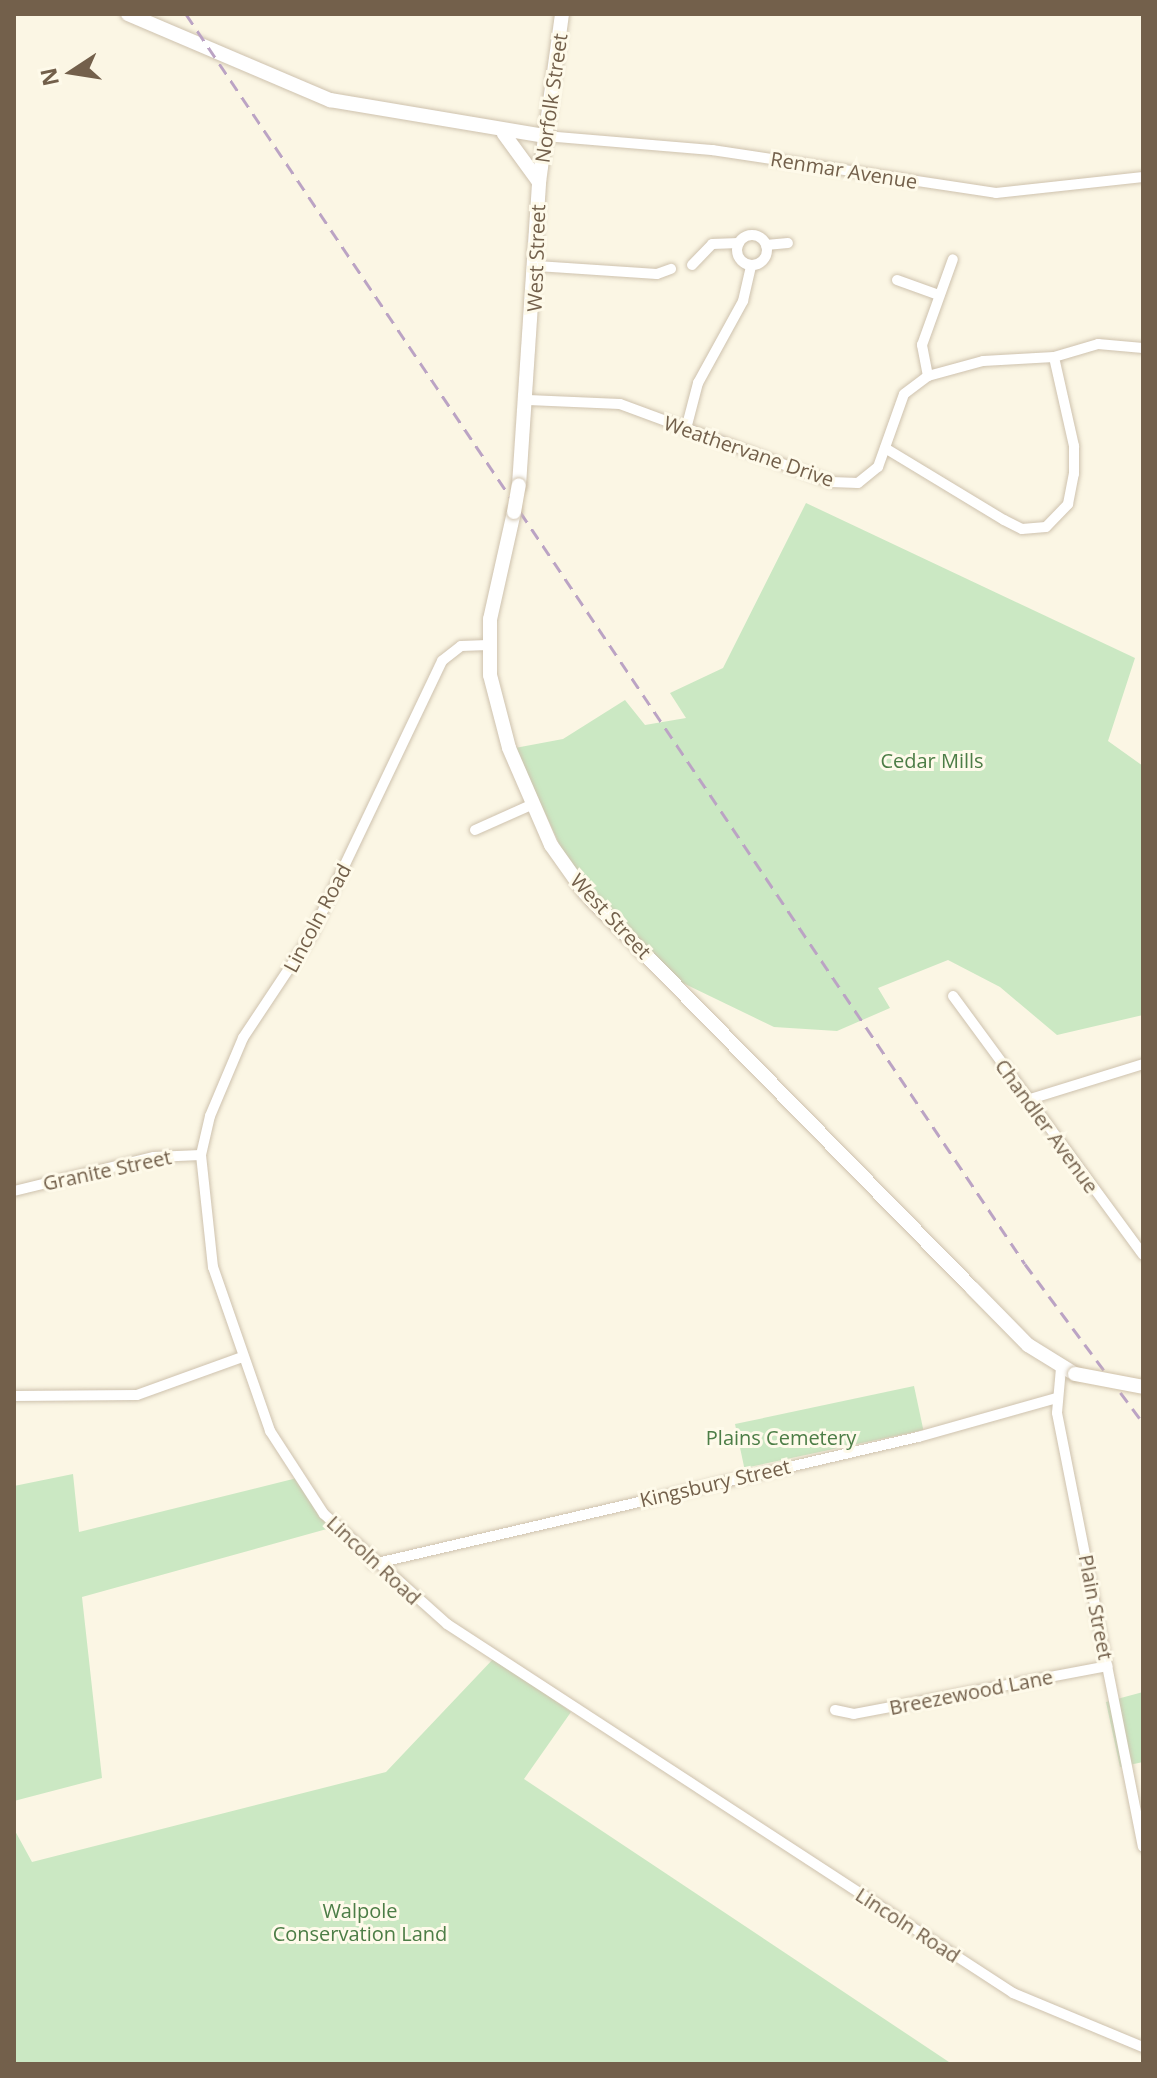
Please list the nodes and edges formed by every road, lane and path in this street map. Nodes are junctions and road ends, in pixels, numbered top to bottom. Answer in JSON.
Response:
{"nodes":[{"id":1,"x":128,"y":14,"type":"edge"},
{"id":2,"x":562,"y":14,"type":"edge"},
{"id":3,"x":504,"y":134,"type":"junction"},
{"id":4,"x":544,"y":136,"type":"junction"},
{"id":5,"x":1143,"y":177,"type":"edge"},
{"id":6,"x":539,"y":182,"type":"junction"},
{"id":7,"x":739,"y":243,"type":"junction"},
{"id":8,"x":788,"y":243,"type":"dead end"},
{"id":9,"x":766,"y":245,"type":"junction"},
{"id":10,"x":953,"y":259,"type":"dead end"},
{"id":11,"x":692,"y":265,"type":"dead end"},
{"id":12,"x":751,"y":265,"type":"junction"},
{"id":13,"x":537,"y":266,"type":"junction"},
{"id":14,"x":671,"y":269,"type":"dead end"},
{"id":15,"x":897,"y":280,"type":"dead end"},
{"id":16,"x":939,"y":295,"type":"junction"},
{"id":17,"x":1143,"y":348,"type":"edge"},
{"id":18,"x":1054,"y":357,"type":"junction"},
{"id":19,"x":928,"y":376,"type":"junction"},
{"id":20,"x":528,"y":400,"type":"junction"},
{"id":21,"x":686,"y":429,"type":"junction"},
{"id":22,"x":885,"y":448,"type":"junction"},
{"id":23,"x":488,"y":645,"type":"junction"},
{"id":24,"x":531,"y":805,"type":"junction"},
{"id":25,"x":475,"y":830,"type":"dead end"},
{"id":26,"x":953,"y":996,"type":"dead end"},
{"id":27,"x":1143,"y":1064,"type":"edge"},
{"id":28,"x":1027,"y":1100,"type":"junction"},
{"id":29,"x":201,"y":1155,"type":"junction"},
{"id":30,"x":14,"y":1191,"type":"edge"},
{"id":31,"x":1143,"y":1255,"type":"edge"},
{"id":32,"x":240,"y":1358,"type":"junction"},
{"id":33,"x":1068,"y":1371,"type":"junction"},
{"id":34,"x":1143,"y":1387,"type":"edge"},
{"id":35,"x":14,"y":1396,"type":"edge"},
{"id":36,"x":1057,"y":1398,"type":"junction"},
{"id":37,"x":373,"y":1564,"type":"junction"},
{"id":38,"x":1107,"y":1666,"type":"junction"},
{"id":39,"x":835,"y":1710,"type":"dead end"},
{"id":40,"x":1143,"y":1847,"type":"edge"},
{"id":41,"x":1143,"y":2047,"type":"edge"}],
"edges":[{"from":1,"to":3,"type":"main road"},
{"from":2,"to":4,"type":"main road","name":"Norfolk Street"},
{"from":3,"to":4,"type":"main road"},
{"from":3,"to":6,"type":"main road"},
{"from":4,"to":5,"type":"street","name":"Renmar Avenue"},
{"from":4,"to":6,"type":"main road","name":"Norfolk Street"},
{"from":6,"to":13,"type":"main road","name":"West Street"},
{"from":7,"to":9,"type":"street"},
{"from":7,"to":11,"type":"street"},
{"from":7,"to":12,"type":"street"},
{"from":8,"to":9,"type":"street"},
{"from":9,"to":12,"type":"street"},
{"from":10,"to":16,"type":"street"},
{"from":12,"to":21,"type":"street"},
{"from":13,"to":14,"type":"street"},
{"from":13,"to":20,"type":"main road","name":"West Street"},
{"from":15,"to":16,"type":"street"},
{"from":16,"to":19,"type":"street"},
{"from":17,"to":18,"type":"street","name":"Weathervane Drive"},
{"from":18,"to":19,"type":"street","name":"Weathervane Drive"},
{"from":18,"to":22,"type":"street"},
{"from":19,"to":22,"type":"street","name":"Weathervane Drive"},
{"from":20,"to":21,"type":"street","name":"Weathervane Drive"},
{"from":20,"to":23,"type":"main road","name":"West Street","bridge":true},
{"from":21,"to":22,"type":"street","name":"Weathervane Drive"},
{"from":23,"to":24,"type":"main road","name":"West Street"},
{"from":23,"to":29,"type":"street","name":"Lincoln Road"},
{"from":24,"to":25,"type":"street"},
{"from":24,"to":33,"type":"main road","name":"West Street"},
{"from":26,"to":28,"type":"street","name":"Chandler Avenue"},
{"from":27,"to":28,"type":"street"},
{"from":28,"to":31,"type":"street","name":"Chandler Avenue"},
{"from":29,"to":30,"type":"street","name":"Granite Street"},
{"from":29,"to":32,"type":"street","name":"Lincoln Road"},
{"from":32,"to":35,"type":"street"},
{"from":32,"to":37,"type":"street","name":"Lincoln Road"},
{"from":33,"to":34,"type":"main road","name":"West Street","bridge":true},
{"from":33,"to":36,"type":"street","name":"Plain Street"},
{"from":36,"to":37,"type":"street","name":"Kingsbury Street"},
{"from":36,"to":38,"type":"street","name":"Plain Street"},
{"from":37,"to":41,"type":"street","name":"Lincoln Road"},
{"from":38,"to":39,"type":"street","name":"Breezewood Lane"},
{"from":38,"to":40,"type":"street","name":"Plain Street"}]}
